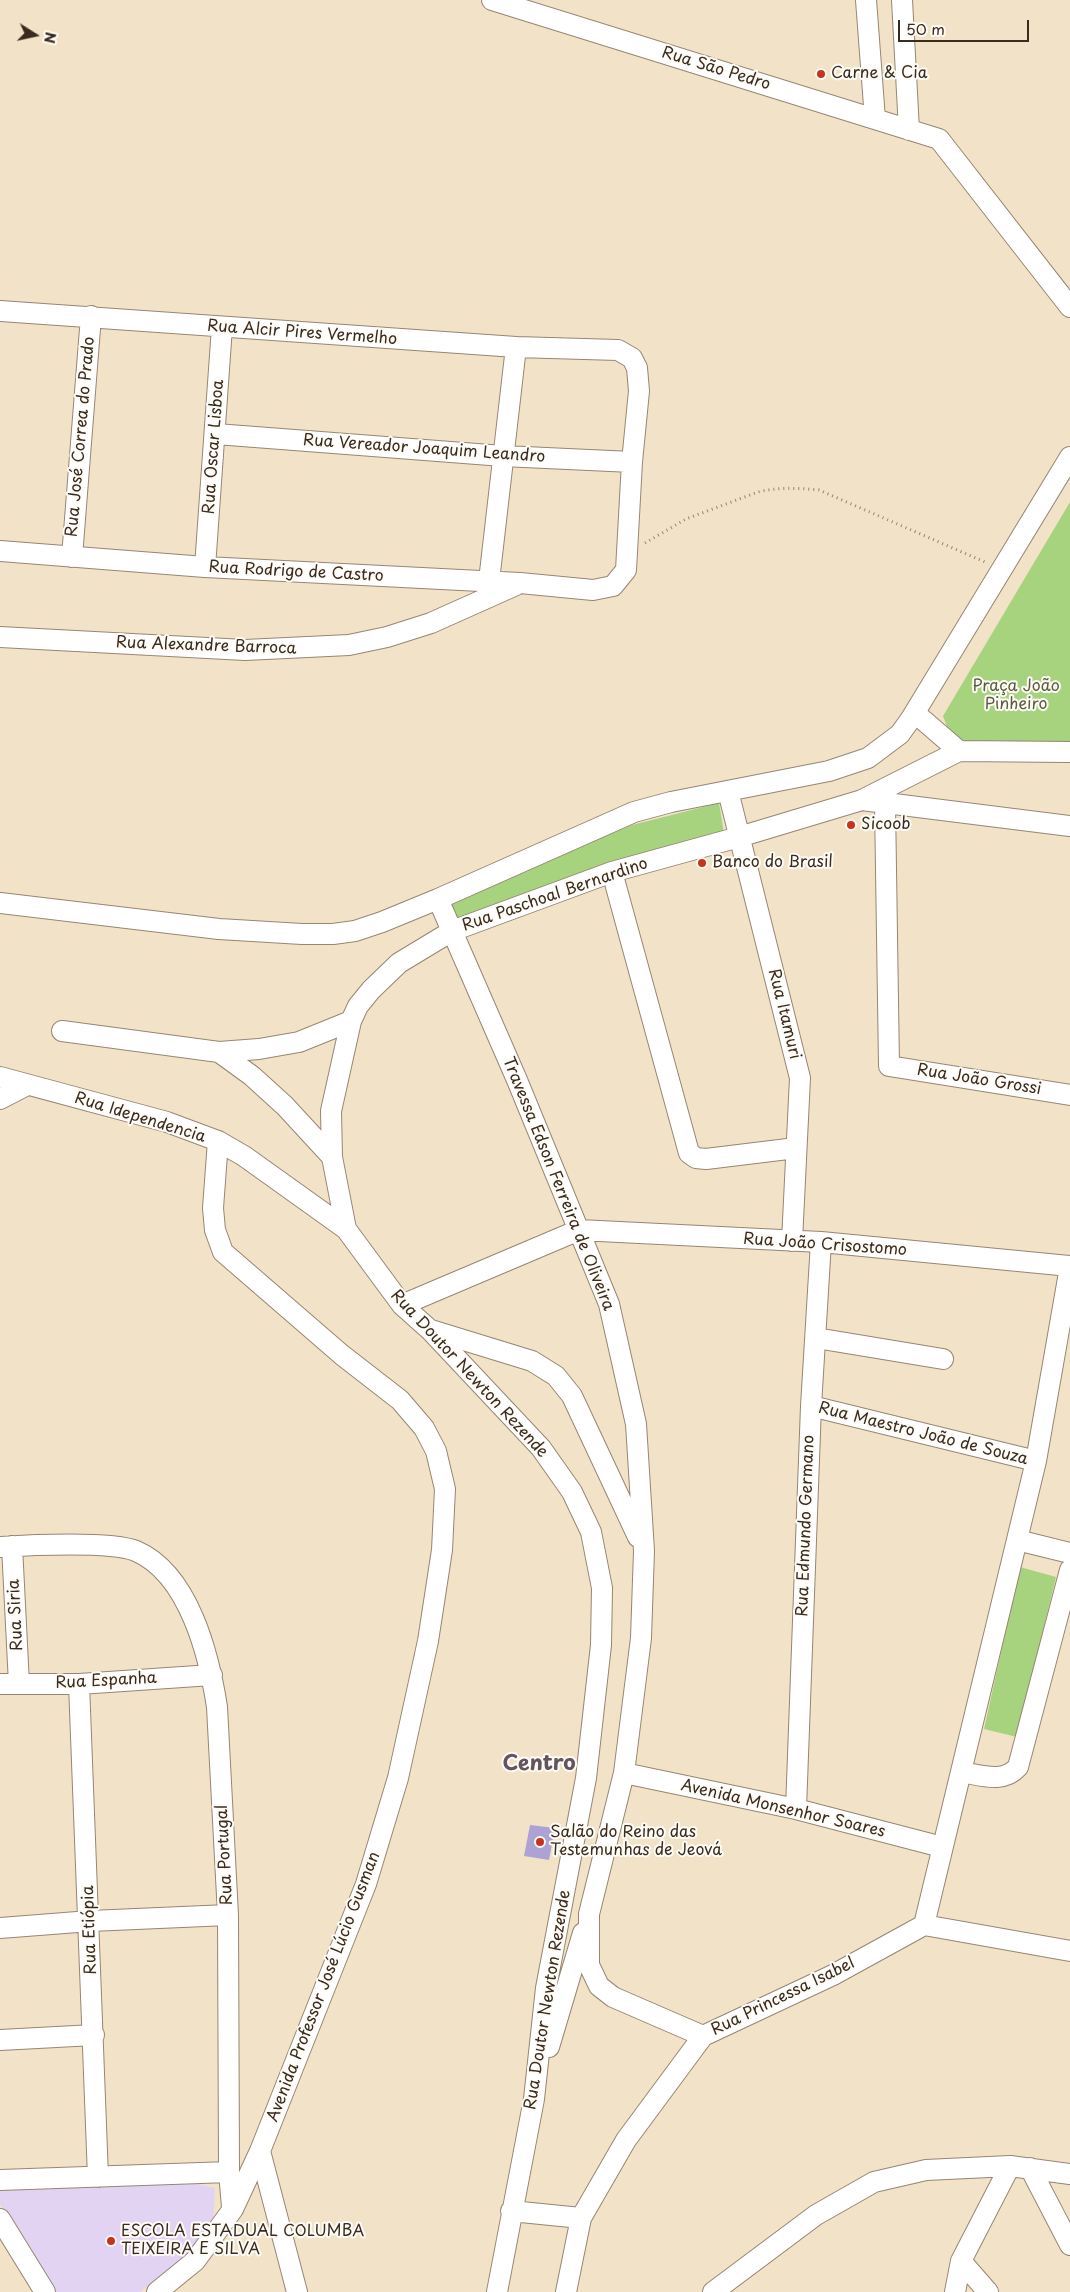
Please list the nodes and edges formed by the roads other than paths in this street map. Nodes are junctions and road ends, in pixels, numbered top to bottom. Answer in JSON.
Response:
{"nodes":[{"id":1,"x":492,"y":0,"type":"edge"},
{"id":2,"x":866,"y":0,"type":"edge"},
{"id":3,"x":902,"y":0,"type":"edge"},
{"id":4,"x":875,"y":119,"type":"junction"},
{"id":5,"x":909,"y":130,"type":"junction"},
{"id":6,"x":1070,"y":307,"type":"edge"},
{"id":7,"x":0,"y":311,"type":"edge"},
{"id":8,"x":91,"y":316,"type":"junction"},
{"id":9,"x":222,"y":327,"type":"junction"},
{"id":10,"x":516,"y":348,"type":"junction"},
{"id":11,"x":216,"y":434,"type":"junction"},
{"id":12,"x":503,"y":456,"type":"junction"},
{"id":13,"x":1070,"y":457,"type":"edge"},
{"id":14,"x":632,"y":462,"type":"junction"},
{"id":15,"x":0,"y":550,"type":"edge"},
{"id":16,"x":72,"y":557,"type":"junction"},
{"id":17,"x":205,"y":567,"type":"junction"},
{"id":18,"x":489,"y":581,"type":"junction"},
{"id":19,"x":520,"y":583,"type":"junction"},
{"id":20,"x":593,"y":590,"type":"joint"},
{"id":21,"x":0,"y":636,"type":"edge"},
{"id":22,"x":915,"y":713,"type":"junction"},
{"id":23,"x":959,"y":751,"type":"junction"},
{"id":24,"x":1070,"y":752,"type":"edge"},
{"id":25,"x":728,"y":791,"type":"junction"},
{"id":26,"x":862,"y":800,"type":"junction"},
{"id":27,"x":885,"y":804,"type":"junction"},
{"id":28,"x":1070,"y":826,"type":"edge"},
{"id":29,"x":739,"y":837,"type":"junction"},
{"id":30,"x":612,"y":872,"type":"junction"},
{"id":31,"x":438,"y":899,"type":"junction"},
{"id":32,"x":0,"y":903,"type":"edge"},
{"id":33,"x":452,"y":931,"type":"junction"},
{"id":34,"x":351,"y":1021,"type":"junction"},
{"id":35,"x":62,"y":1031,"type":"dead end"},
{"id":36,"x":218,"y":1052,"type":"junction"},
{"id":37,"x":0,"y":1077,"type":"edge"},
{"id":38,"x":27,"y":1085,"type":"junction"},
{"id":39,"x":1070,"y":1095,"type":"edge"},
{"id":40,"x":0,"y":1099,"type":"edge"},
{"id":41,"x":218,"y":1141,"type":"junction"},
{"id":42,"x":796,"y":1148,"type":"junction"},
{"id":43,"x":332,"y":1156,"type":"junction"},
{"id":44,"x":346,"y":1229,"type":"junction"},
{"id":45,"x":579,"y":1230,"type":"junction"},
{"id":46,"x":792,"y":1241,"type":"junction"},
{"id":47,"x":821,"y":1242,"type":"junction"},
{"id":48,"x":1070,"y":1267,"type":"edge"},
{"id":49,"x":402,"y":1305,"type":"junction"},
{"id":50,"x":430,"y":1330,"type":"junction"},
{"id":51,"x":816,"y":1338,"type":"junction"},
{"id":52,"x":943,"y":1359,"type":"dead end"},
{"id":53,"x":811,"y":1406,"type":"junction"},
{"id":54,"x":1036,"y":1461,"type":"junction"},
{"id":55,"x":1016,"y":1540,"type":"junction"},
{"id":56,"x":6,"y":1546,"type":"edge"},
{"id":57,"x":644,"y":1551,"type":"junction"},
{"id":58,"x":1070,"y":1553,"type":"edge"},
{"id":59,"x":1070,"y":1570,"type":"edge"},
{"id":60,"x":212,"y":1676,"type":"junction"},
{"id":61,"x":10,"y":1684,"type":"edge"},
{"id":62,"x":79,"y":1684,"type":"junction"},
{"id":63,"x":624,"y":1772,"type":"junction"},
{"id":64,"x":961,"y":1772,"type":"junction"},
{"id":65,"x":796,"y":1810,"type":"junction"},
{"id":66,"x":942,"y":1847,"type":"junction"},
{"id":67,"x":589,"y":1914,"type":"junction"},
{"id":68,"x":228,"y":1915,"type":"junction"},
{"id":69,"x":90,"y":1921,"type":"junction"},
{"id":70,"x":924,"y":1925,"type":"junction"},
{"id":71,"x":0,"y":1928,"type":"edge"},
{"id":72,"x":1070,"y":1950,"type":"edge"},
{"id":73,"x":94,"y":2034,"type":"junction"},
{"id":74,"x":703,"y":2036,"type":"junction"},
{"id":75,"x":0,"y":2040,"type":"edge"},
{"id":76,"x":534,"y":2099,"type":"junction"},
{"id":77,"x":260,"y":2151,"type":"junction"},
{"id":78,"x":1010,"y":2166,"type":"junction"},
{"id":79,"x":1030,"y":2168,"type":"junction"},
{"id":80,"x":230,"y":2172,"type":"junction"},
{"id":81,"x":1070,"y":2174,"type":"edge"},
{"id":82,"x":98,"y":2177,"type":"junction"},
{"id":83,"x":0,"y":2180,"type":"edge"},
{"id":84,"x":232,"y":2209,"type":"junction"},
{"id":85,"x":512,"y":2211,"type":"junction"},
{"id":86,"x":581,"y":2218,"type":"junction"},
{"id":87,"x":0,"y":2219,"type":"edge"},
{"id":88,"x":1070,"y":2245,"type":"edge"},
{"id":89,"x":961,"y":2261,"type":"junction"},
{"id":90,"x":45,"y":2292,"type":"edge"},
{"id":91,"x":157,"y":2292,"type":"edge"},
{"id":92,"x":297,"y":2292,"type":"edge"},
{"id":93,"x":497,"y":2292,"type":"edge"},
{"id":94,"x":566,"y":2292,"type":"edge"},
{"id":95,"x":713,"y":2292,"type":"edge"},
{"id":96,"x":954,"y":2292,"type":"edge"},
{"id":97,"x":988,"y":2292,"type":"edge"}],
"edges":[{"from":1,"to":4,"type":"street","name":"Rua São Pedro"},
{"from":2,"to":4,"type":"street"},
{"from":3,"to":5,"type":"street"},
{"from":4,"to":5,"type":"street","name":"Rua São Pedro"},
{"from":5,"to":6,"type":"street","name":"Rua São Pedro"},
{"from":7,"to":8,"type":"street","name":"Rua Alcir Pires Vermelho"},
{"from":8,"to":9,"type":"street","name":"Rua Alcir Pires Vermelho"},
{"from":8,"to":16,"type":"street","name":"Rua José Correa do Prado"},
{"from":9,"to":10,"type":"street","name":"Rua Alcir Pires Vermelho"},
{"from":9,"to":11,"type":"street","name":"Rua Oscar Lisboa"},
{"from":10,"to":12,"type":"street"},
{"from":10,"to":14,"type":"street","name":"Rua Alcir Pires Vermelho"},
{"from":11,"to":12,"type":"street","name":"Rua Vereador Joaquim Leandro"},
{"from":11,"to":17,"type":"street","name":"Rua Oscar Lisboa"},
{"from":12,"to":14,"type":"street","name":"Rua Vereador Joaquim Leandro"},
{"from":12,"to":18,"type":"street"},
{"from":13,"to":22,"type":"street"},
{"from":14,"to":20,"type":"street","name":"Rua Alcir Pires Vermelho"},
{"from":15,"to":16,"type":"street","name":"Rua Rodrigo de Castro"},
{"from":16,"to":17,"type":"street","name":"Rua Rodrigo de Castro"},
{"from":17,"to":18,"type":"street","name":"Rua Rodrigo de Castro"},
{"from":18,"to":19,"type":"street","name":"Rua Rodrigo de Castro"},
{"from":19,"to":20,"type":"street","name":"Rua Rodrigo de Castro"},
{"from":19,"to":21,"type":"street","name":"Rua Alexandre Barroca"},
{"from":22,"to":23,"type":"street"},
{"from":22,"to":25,"type":"street"},
{"from":23,"to":24,"type":"street"},
{"from":23,"to":26,"type":"street"},
{"from":25,"to":29,"type":"street","name":"Rua Itamuri"},
{"from":25,"to":31,"type":"street"},
{"from":26,"to":27,"type":"street","name":"Rua Paschoal Bernardino"},
{"from":26,"to":29,"type":"street","name":"Rua Paschoal Bernardino"},
{"from":27,"to":28,"type":"street","name":"Rua Paschoal Bernardino"},
{"from":27,"to":39,"type":"street","name":"Rua João Grossi"},
{"from":29,"to":30,"type":"street","name":"Rua Paschoal Bernardino"},
{"from":29,"to":42,"type":"street","name":"Rua Itamuri"},
{"from":30,"to":33,"type":"street","name":"Rua Paschoal Bernardino"},
{"from":30,"to":42,"type":"street"},
{"from":31,"to":32,"type":"street"},
{"from":31,"to":33,"type":"street","name":"Travessa Edson Ferreira de Oliveira"},
{"from":33,"to":34,"type":"street","name":"Rua Paschoal Bernardino"},
{"from":33,"to":45,"type":"street","name":"Travessa Edson Ferreira de Oliveira"},
{"from":34,"to":36,"type":"street"},
{"from":34,"to":43,"type":"street","name":"Rua Paschoal Bernardino"},
{"from":35,"to":36,"type":"street"},
{"from":36,"to":43,"type":"street"},
{"from":37,"to":38,"type":"street","name":"Rua Idependencia"},
{"from":38,"to":40,"type":"street"},
{"from":38,"to":41,"type":"street","name":"Rua Idependencia"},
{"from":41,"to":44,"type":"street","name":"Rua Idependencia"},
{"from":41,"to":77,"type":"street","name":"Avenida Professor José Lúcio Gusman"},
{"from":42,"to":46,"type":"street","name":"Rua Itamuri"},
{"from":43,"to":44,"type":"street","name":"Rua Paschoal Bernardino"},
{"from":44,"to":49,"type":"street","name":"Rua Doutor Newton Rezende"},
{"from":45,"to":46,"type":"street","name":"Rua João Crisostomo"},
{"from":45,"to":49,"type":"street"},
{"from":45,"to":57,"type":"street","name":"Travessa Edson Ferreira de Oliveira"},
{"from":46,"to":47,"type":"street","name":"Rua João Crisostomo"},
{"from":47,"to":48,"type":"street","name":"Rua João Crisostomo"},
{"from":47,"to":51,"type":"street","name":"Rua Edmundo Germano"},
{"from":48,"to":54,"type":"street"},
{"from":49,"to":50,"type":"street","name":"Rua Doutor Newton Rezende"},
{"from":50,"to":57,"type":"street"},
{"from":50,"to":76,"type":"street","name":"Rua Doutor Newton Rezende"},
{"from":51,"to":52,"type":"street"},
{"from":51,"to":53,"type":"street","name":"Rua Edmundo Germano"},
{"from":53,"to":54,"type":"street","name":"Rua Maestro João de Souza"},
{"from":53,"to":65,"type":"street","name":"Rua Edmundo Germano"},
{"from":54,"to":55,"type":"street"},
{"from":55,"to":58,"type":"street"},
{"from":55,"to":64,"type":"street"},
{"from":56,"to":60,"type":"street","name":"Rua Portugal"},
{"from":56,"to":61,"type":"street","name":"Rua Siria"},
{"from":57,"to":63,"type":"street","name":"Travessa Edson Ferreira de Oliveira"},
{"from":59,"to":64,"type":"street"},
{"from":60,"to":62,"type":"street","name":"Rua Espanha"},
{"from":60,"to":68,"type":"street","name":"Rua Portugal"},
{"from":61,"to":62,"type":"street","name":"Rua Espanha"},
{"from":62,"to":69,"type":"street","name":"Rua Etiópia"},
{"from":63,"to":65,"type":"street","name":"Avenida Monsenhor Soares"},
{"from":63,"to":67,"type":"street","name":"Travessa Edson Ferreira de Oliveira"},
{"from":64,"to":66,"type":"street"},
{"from":65,"to":66,"type":"street","name":"Avenida Monsenhor Soares"},
{"from":66,"to":70,"type":"street"},
{"from":67,"to":74,"type":"street","name":"Travessa Edson Ferreira de Oliveira"},
{"from":67,"to":76,"type":"street"},
{"from":68,"to":69,"type":"street"},
{"from":68,"to":80,"type":"street","name":"Rua Portugal"},
{"from":69,"to":71,"type":"street"},
{"from":69,"to":73,"type":"street","name":"Rua Etiópia"},
{"from":70,"to":72,"type":"street"},
{"from":70,"to":74,"type":"street","name":"Rua Princessa Isabel"},
{"from":73,"to":75,"type":"street"},
{"from":73,"to":82,"type":"street","name":"Rua Etiópia"},
{"from":74,"to":86,"type":"street","name":"Rua Princessa Isabel"},
{"from":76,"to":85,"type":"street","name":"Rua Doutor Newton Rezende"},
{"from":77,"to":84,"type":"street","name":"Avenida Professor José Lúcio Gusman"},
{"from":77,"to":92,"type":"street"},
{"from":78,"to":79,"type":"street"},
{"from":78,"to":89,"type":"street"},
{"from":78,"to":95,"type":"street"},
{"from":79,"to":81,"type":"street"},
{"from":79,"to":88,"type":"street"},
{"from":80,"to":82,"type":"street"},
{"from":80,"to":84,"type":"street","name":"Rua Portugal"},
{"from":82,"to":83,"type":"street"},
{"from":84,"to":91,"type":"street"},
{"from":85,"to":86,"type":"street"},
{"from":85,"to":93,"type":"street","name":"Rua Doutor Newton Rezende"},
{"from":86,"to":94,"type":"street","name":"Rua Princessa Isabel"},
{"from":87,"to":90,"type":"street"},
{"from":89,"to":96,"type":"street"},
{"from":89,"to":97,"type":"street"}]}
